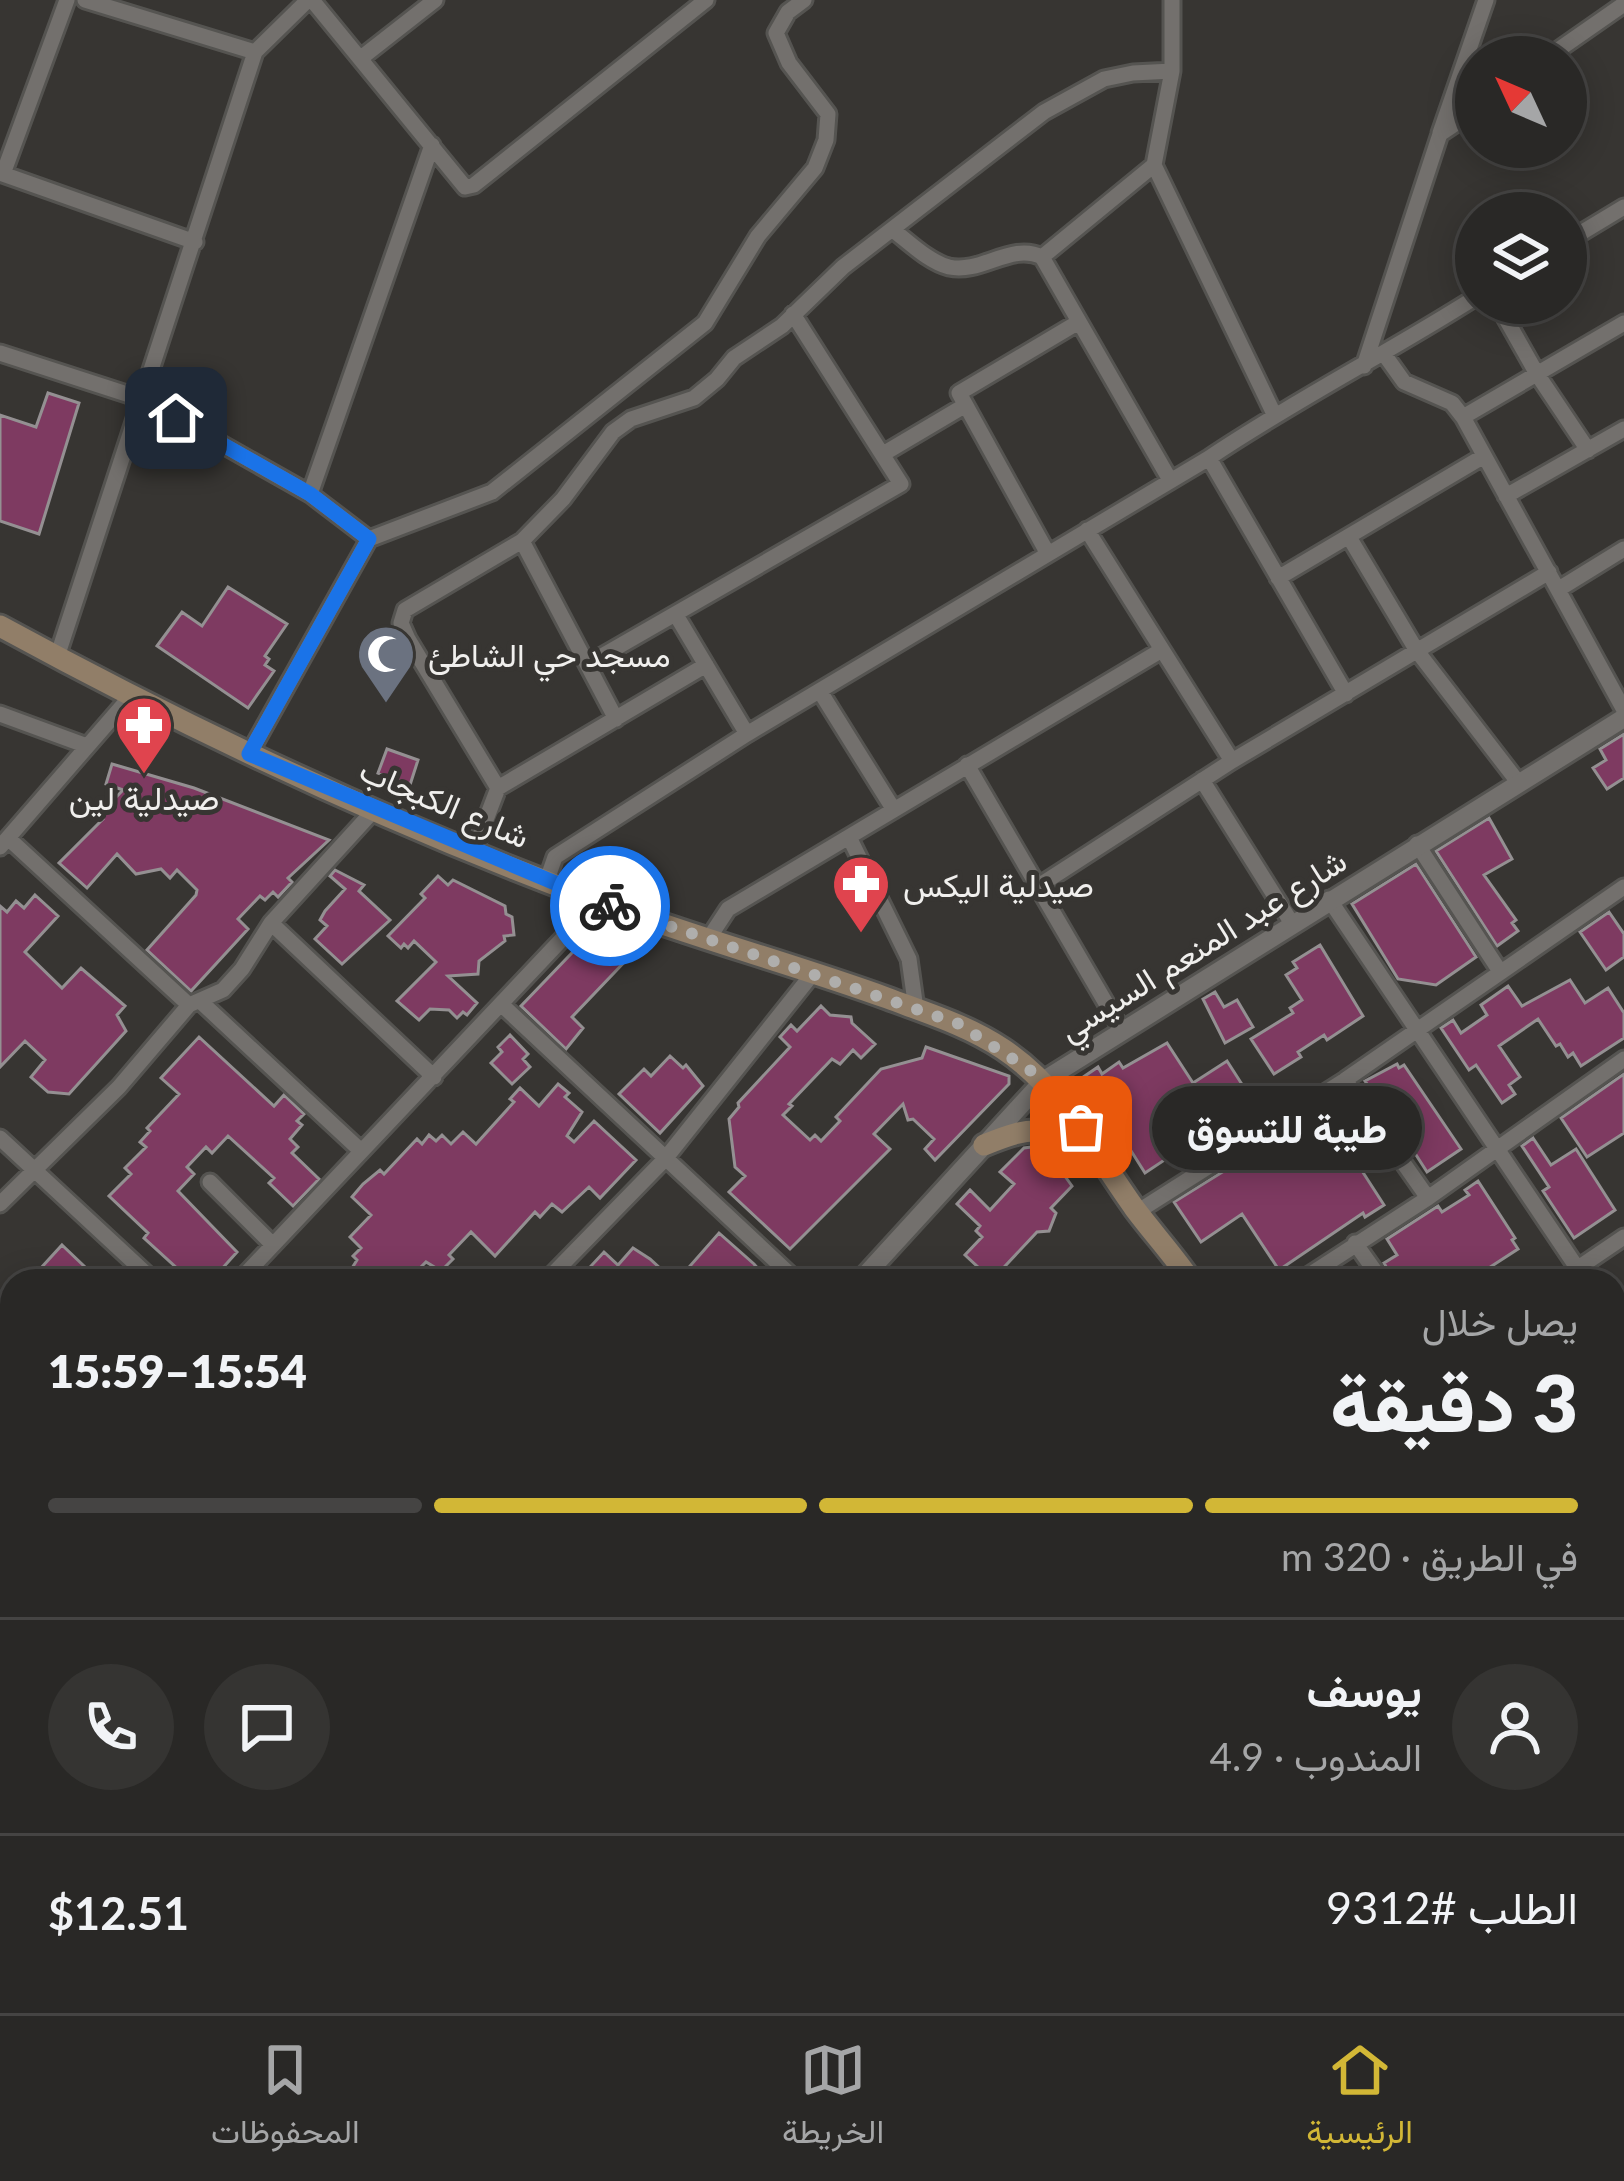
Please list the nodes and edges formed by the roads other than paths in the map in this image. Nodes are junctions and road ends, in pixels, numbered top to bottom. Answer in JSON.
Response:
{"nodes":[{"id":1,"x":67,"y":0,"type":"edge"},
{"id":2,"x":85,"y":0,"type":"edge"},
{"id":3,"x":310,"y":0,"type":"edge"},
{"id":4,"x":435,"y":0,"type":"edge"},
{"id":5,"x":706,"y":0,"type":"edge"},
{"id":6,"x":805,"y":0,"type":"edge"},
{"id":7,"x":1172,"y":0,"type":"edge"},
{"id":8,"x":1486,"y":0,"type":"edge"},
{"id":9,"x":1624,"y":4,"type":"edge"},
{"id":10,"x":784,"y":6,"type":"edge"},
{"id":11,"x":1578,"y":36,"type":"edge"},
{"id":12,"x":255,"y":52,"type":"junction"},
{"id":13,"x":361,"y":58,"type":"junction"},
{"id":14,"x":1172,"y":71,"type":"junction"},
{"id":15,"x":1455,"y":124,"type":"edge"},
{"id":16,"x":1440,"y":134,"type":"junction"},
{"id":17,"x":432,"y":145,"type":"junction"},
{"id":18,"x":1154,"y":165,"type":"junction"},
{"id":19,"x":2,"y":173,"type":"edge"},
{"id":20,"x":1624,"y":206,"type":"edge"},
{"id":21,"x":1587,"y":229,"type":"edge"},
{"id":22,"x":893,"y":230,"type":"junction"},
{"id":23,"x":195,"y":242,"type":"junction"},
{"id":24,"x":1042,"y":257,"type":"junction"},
{"id":25,"x":1455,"y":310,"type":"edge"},
{"id":26,"x":794,"y":314,"type":"junction"},
{"id":27,"x":1077,"y":322,"type":"junction"},
{"id":28,"x":1624,"y":323,"type":"edge"},
{"id":29,"x":1509,"y":324,"type":"edge"},
{"id":30,"x":0,"y":353,"type":"edge"},
{"id":31,"x":1384,"y":354,"type":"junction"},
{"id":32,"x":1364,"y":366,"type":"junction"},
{"id":33,"x":1537,"y":374,"type":"junction"},
{"id":34,"x":142,"y":399,"type":"junction"},
{"id":35,"x":964,"y":406,"type":"junction"},
{"id":36,"x":1274,"y":414,"type":"junction"},
{"id":37,"x":1462,"y":417,"type":"junction"},
{"id":38,"x":1624,"y":429,"type":"edge"},
{"id":39,"x":1588,"y":450,"type":"junction"},
{"id":40,"x":883,"y":454,"type":"junction"},
{"id":41,"x":1484,"y":456,"type":"junction"},
{"id":42,"x":1209,"y":458,"type":"junction"},
{"id":43,"x":1170,"y":480,"type":"junction"},
{"id":44,"x":310,"y":494,"type":"junction"},
{"id":45,"x":1507,"y":496,"type":"junction"},
{"id":46,"x":1087,"y":530,"type":"junction"},
{"id":47,"x":1349,"y":537,"type":"junction"},
{"id":48,"x":369,"y":539,"type":"junction"},
{"id":49,"x":522,"y":541,"type":"junction"},
{"id":50,"x":1624,"y":549,"type":"edge"},
{"id":51,"x":1048,"y":554,"type":"junction"},
{"id":52,"x":1550,"y":572,"type":"junction"},
{"id":53,"x":1279,"y":578,"type":"junction"},
{"id":54,"x":1559,"y":589,"type":"junction"},
{"id":55,"x":676,"y":615,"type":"junction"},
{"id":56,"x":0,"y":626,"type":"edge"},
{"id":57,"x":1160,"y":651,"type":"junction"},
{"id":58,"x":1417,"y":651,"type":"junction"},
{"id":59,"x":57,"y":657,"type":"junction"},
{"id":60,"x":588,"y":664,"type":"junction"},
{"id":61,"x":706,"y":665,"type":"junction"},
{"id":62,"x":821,"y":693,"type":"junction"},
{"id":63,"x":1346,"y":694,"type":"junction"},
{"id":64,"x":131,"y":696,"type":"junction"},
{"id":65,"x":0,"y":714,"type":"edge"},
{"id":66,"x":1624,"y":714,"type":"edge"},
{"id":67,"x":616,"y":719,"type":"junction"},
{"id":68,"x":748,"y":734,"type":"junction"},
{"id":69,"x":88,"y":746,"type":"junction"},
{"id":70,"x":249,"y":754,"type":"junction"},
{"id":71,"x":1232,"y":761,"type":"junction"},
{"id":72,"x":967,"y":766,"type":"junction"},
{"id":73,"x":1202,"y":780,"type":"junction"},
{"id":74,"x":1518,"y":782,"type":"junction"},
{"id":75,"x":498,"y":788,"type":"junction"},
{"id":76,"x":375,"y":809,"type":"junction"},
{"id":77,"x":894,"y":811,"type":"junction"},
{"id":78,"x":850,"y":839,"type":"junction"},
{"id":79,"x":4,"y":842,"type":"edge"},
{"id":80,"x":1417,"y":844,"type":"junction"},
{"id":81,"x":474,"y":850,"type":"junction"},
{"id":82,"x":547,"y":880,"type":"junction"},
{"id":83,"x":1037,"y":887,"type":"junction"},
{"id":84,"x":1624,"y":887,"type":"edge"},
{"id":85,"x":1329,"y":899,"type":"junction"},
{"id":86,"x":597,"y":902,"type":"junction"},
{"id":87,"x":1291,"y":922,"type":"junction"},
{"id":88,"x":271,"y":923,"type":"junction"},
{"id":89,"x":707,"y":941,"type":"junction"},
{"id":90,"x":1499,"y":970,"type":"junction"},
{"id":91,"x":814,"y":972,"type":"junction"},
{"id":92,"x":194,"y":1003,"type":"junction"},
{"id":93,"x":502,"y":1005,"type":"junction"},
{"id":94,"x":916,"y":1009,"type":"junction"},
{"id":95,"x":1120,"y":1029,"type":"junction"},
{"id":96,"x":1416,"y":1029,"type":"junction"},
{"id":97,"x":1624,"y":1059,"type":"edge"},
{"id":98,"x":434,"y":1076,"type":"junction"},
{"id":99,"x":1345,"y":1080,"type":"junction"},
{"id":100,"x":1043,"y":1081,"type":"junction"},
{"id":101,"x":0,"y":1138,"type":"edge"},
{"id":102,"x":984,"y":1145,"type":"junction"},
{"id":103,"x":1495,"y":1149,"type":"junction"},
{"id":104,"x":360,"y":1150,"type":"junction"},
{"id":105,"x":1101,"y":1159,"type":"junction"},
{"id":106,"x":665,"y":1160,"type":"junction"},
{"id":107,"x":33,"y":1168,"type":"junction"},
{"id":108,"x":210,"y":1182,"type":"dead end"},
{"id":109,"x":1427,"y":1198,"type":"junction"},
{"id":110,"x":0,"y":1204,"type":"edge"},
{"id":111,"x":1137,"y":1212,"type":"junction"},
{"id":112,"x":1624,"y":1237,"type":"edge"},
{"id":113,"x":1355,"y":1243,"type":"junction"},
{"id":114,"x":273,"y":1245,"type":"junction"},
{"id":115,"x":141,"y":1269,"type":"edge"},
{"id":116,"x":250,"y":1269,"type":"edge"},
{"id":117,"x":558,"y":1269,"type":"edge"},
{"id":118,"x":784,"y":1269,"type":"edge"},
{"id":119,"x":871,"y":1269,"type":"edge"},
{"id":120,"x":1182,"y":1269,"type":"edge"},
{"id":121,"x":1317,"y":1269,"type":"edge"},
{"id":122,"x":1373,"y":1269,"type":"edge"},
{"id":123,"x":1578,"y":1269,"type":"edge"},
{"id":124,"x":1589,"y":1269,"type":"edge"}],
"edges":[{"from":1,"to":19,"type":"street"},
{"from":2,"to":12,"type":"street"},
{"from":3,"to":12,"type":"street"},
{"from":3,"to":13,"type":"street"},
{"from":4,"to":13,"type":"street"},
{"from":5,"to":17,"type":"street"},
{"from":6,"to":10,"type":"street"},
{"from":7,"to":14,"type":"street"},
{"from":8,"to":16,"type":"street"},
{"from":9,"to":11,"type":"street"},
{"from":10,"to":48,"type":"street"},
{"from":12,"to":23,"type":"street"},
{"from":13,"to":17,"type":"street"},
{"from":14,"to":18,"type":"street"},
{"from":14,"to":22,"type":"street"},
{"from":15,"to":16,"type":"street"},
{"from":16,"to":32,"type":"street"},
{"from":17,"to":44,"type":"street"},
{"from":18,"to":24,"type":"street"},
{"from":18,"to":36,"type":"street"},
{"from":19,"to":23,"type":"street"},
{"from":20,"to":21,"type":"street"},
{"from":22,"to":24,"type":"street"},
{"from":22,"to":26,"type":"street"},
{"from":23,"to":34,"type":"street"},
{"from":24,"to":27,"type":"street"},
{"from":25,"to":31,"type":"street"},
{"from":26,"to":40,"type":"street"},
{"from":26,"to":49,"type":"street"},
{"from":27,"to":35,"type":"street"},
{"from":27,"to":43,"type":"street"},
{"from":28,"to":33,"type":"street"},
{"from":29,"to":33,"type":"street"},
{"from":30,"to":34,"type":"street"},
{"from":31,"to":32,"type":"street"},
{"from":31,"to":37,"type":"street"},
{"from":32,"to":36,"type":"street"},
{"from":33,"to":37,"type":"street"},
{"from":33,"to":39,"type":"street"},
{"from":34,"to":44,"type":"street"},
{"from":34,"to":59,"type":"street"},
{"from":35,"to":40,"type":"street"},
{"from":35,"to":51,"type":"street"},
{"from":36,"to":42,"type":"street"},
{"from":37,"to":41,"type":"street"},
{"from":38,"to":39,"type":"street"},
{"from":39,"to":45,"type":"street"},
{"from":40,"to":55,"type":"street"},
{"from":41,"to":45,"type":"street"},
{"from":41,"to":47,"type":"street"},
{"from":42,"to":43,"type":"street"},
{"from":42,"to":53,"type":"street"},
{"from":43,"to":46,"type":"street"},
{"from":44,"to":48,"type":"street"},
{"from":45,"to":52,"type":"street"},
{"from":46,"to":51,"type":"street"},
{"from":46,"to":57,"type":"street"},
{"from":47,"to":53,"type":"street"},
{"from":47,"to":58,"type":"street"},
{"from":48,"to":70,"type":"street"},
{"from":49,"to":60,"type":"street"},
{"from":49,"to":75,"type":"street"},
{"from":50,"to":54,"type":"street"},
{"from":51,"to":62,"type":"street"},
{"from":52,"to":54,"type":"street"},
{"from":52,"to":58,"type":"street"},
{"from":53,"to":63,"type":"street"},
{"from":54,"to":66,"type":"street"},
{"from":55,"to":60,"type":"street"},
{"from":55,"to":61,"type":"street"},
{"from":56,"to":59,"type":"main road","name":"شارع الكبجاب"},
{"from":57,"to":71,"type":"street"},
{"from":57,"to":72,"type":"street"},
{"from":58,"to":63,"type":"street"},
{"from":58,"to":74,"type":"street"},
{"from":59,"to":64,"type":"main road","name":"شارع الكبجاب"},
{"from":60,"to":67,"type":"street"},
{"from":61,"to":67,"type":"street"},
{"from":61,"to":68,"type":"street"},
{"from":62,"to":68,"type":"street"},
{"from":62,"to":77,"type":"street"},
{"from":63,"to":71,"type":"street"},
{"from":64,"to":69,"type":"street"},
{"from":64,"to":70,"type":"main road","name":"شارع الكبجاب"},
{"from":65,"to":69,"type":"street"},
{"from":66,"to":74,"type":"street","name":"شارع عبد المنعم السيسي"},
{"from":67,"to":75,"type":"street"},
{"from":68,"to":82,"type":"street"},
{"from":69,"to":79,"type":"street"},
{"from":70,"to":76,"type":"main road","name":"شارع الكبجاب"},
{"from":71,"to":73,"type":"street"},
{"from":72,"to":77,"type":"street"},
{"from":72,"to":83,"type":"street"},
{"from":73,"to":83,"type":"street"},
{"from":73,"to":87,"type":"street"},
{"from":74,"to":80,"type":"street","name":"شارع عبد المنعم السيسي"},
{"from":75,"to":81,"type":"street"},
{"from":76,"to":81,"type":"main road","name":"شارع الكبجاب"},
{"from":76,"to":88,"type":"street"},
{"from":77,"to":78,"type":"street"},
{"from":78,"to":89,"type":"street"},
{"from":78,"to":94,"type":"street"},
{"from":79,"to":92,"type":"street"},
{"from":80,"to":85,"type":"street","name":"شارع عبد المنعم السيسي"},
{"from":80,"to":90,"type":"street"},
{"from":81,"to":82,"type":"main road","name":"شارع الكبجاب"},
{"from":82,"to":86,"type":"main road","name":"شارع الكبجاب"},
{"from":83,"to":95,"type":"street"},
{"from":84,"to":90,"type":"street"},
{"from":85,"to":87,"type":"street","name":"شارع عبد المنعم السيسي"},
{"from":85,"to":96,"type":"street"},
{"from":86,"to":89,"type":"main road","name":"شارع الكبجاب"},
{"from":86,"to":93,"type":"street"},
{"from":87,"to":95,"type":"street","name":"شارع عبد المنعم السيسي"},
{"from":88,"to":92,"type":"street"},
{"from":88,"to":98,"type":"street"},
{"from":89,"to":91,"type":"main road","name":"شارع الكبجاب"},
{"from":90,"to":96,"type":"street"},
{"from":91,"to":94,"type":"main road","name":"شارع الكبجاب"},
{"from":91,"to":106,"type":"street"},
{"from":92,"to":104,"type":"street"},
{"from":92,"to":107,"type":"street"},
{"from":93,"to":98,"type":"street"},
{"from":93,"to":106,"type":"street"},
{"from":94,"to":100,"type":"main road","name":"شارع الكبجاب"},
{"from":95,"to":100,"type":"street","name":"شارع عبد المنعم السيسي"},
{"from":96,"to":99,"type":"street"},
{"from":96,"to":103,"type":"street"},
{"from":97,"to":103,"type":"street"},
{"from":98,"to":104,"type":"street"},
{"from":99,"to":109,"type":"street"},
{"from":99,"to":111,"type":"street"},
{"from":100,"to":102,"type":"street","name":"شارع عبد المنعم السيسي"},
{"from":100,"to":105,"type":"main road","name":"شارع الكبجاب"},
{"from":101,"to":107,"type":"street"},
{"from":102,"to":105,"type":"main road"},
{"from":102,"to":119,"type":"street","name":"شارع عبد المنعم السيسي"},
{"from":103,"to":109,"type":"street"},
{"from":103,"to":123,"type":"street"},
{"from":104,"to":114,"type":"street"},
{"from":105,"to":111,"type":"main road","name":"شارع الكبجاب"},
{"from":106,"to":117,"type":"street"},
{"from":106,"to":118,"type":"street"},
{"from":107,"to":110,"type":"street"},
{"from":107,"to":115,"type":"street"},
{"from":108,"to":114,"type":"street"},
{"from":109,"to":113,"type":"street"},
{"from":111,"to":120,"type":"main road","name":"شارع الكبجاب"},
{"from":112,"to":124,"type":"street"},
{"from":113,"to":121,"type":"street"},
{"from":113,"to":122,"type":"street"},
{"from":114,"to":116,"type":"street"}]}
